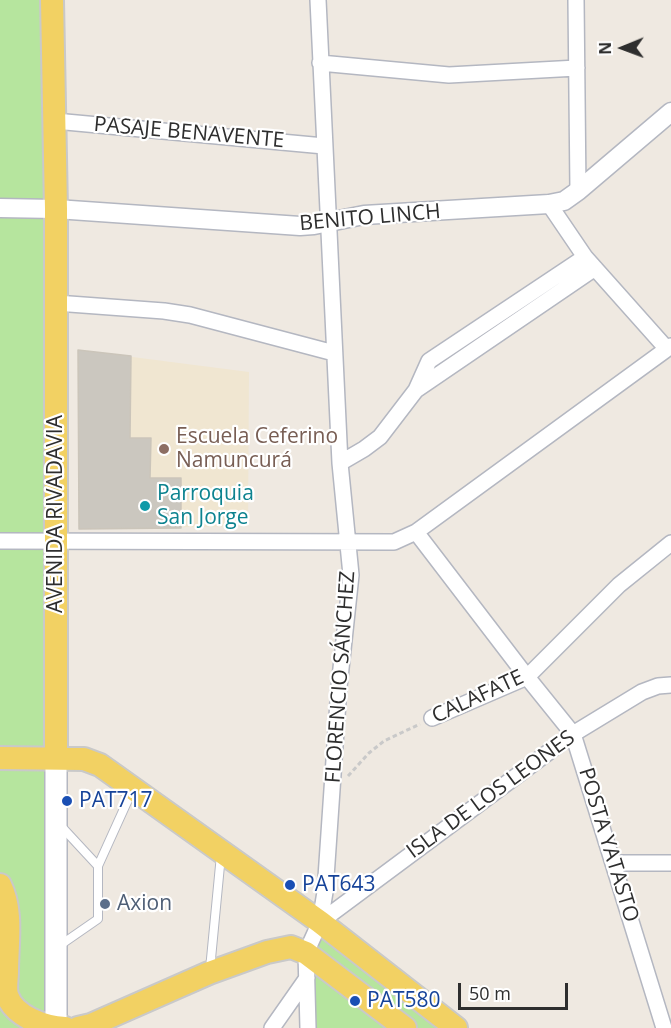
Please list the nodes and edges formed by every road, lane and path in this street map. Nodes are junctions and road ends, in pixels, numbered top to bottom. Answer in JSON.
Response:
{"nodes":[{"id":1,"x":52,"y":0,"type":"edge"},
{"id":2,"x":318,"y":0,"type":"edge"},
{"id":3,"x":576,"y":0,"type":"edge"},
{"id":4,"x":320,"y":63,"type":"junction"},
{"id":5,"x":577,"y":68,"type":"junction"},
{"id":6,"x":671,"y":112,"type":"edge"},
{"id":7,"x":55,"y":121,"type":"junction"},
{"id":8,"x":324,"y":146,"type":"junction"},
{"id":9,"x":578,"y":191,"type":"junction"},
{"id":10,"x":549,"y":204,"type":"junction"},
{"id":11,"x":0,"y":208,"type":"edge"},
{"id":12,"x":56,"y":208,"type":"junction"},
{"id":13,"x":328,"y":222,"type":"junction"},
{"id":14,"x":590,"y":263,"type":"junction"},
{"id":15,"x":56,"y":303,"type":"junction"},
{"id":16,"x":669,"y":347,"type":"edge"},
{"id":17,"x":334,"y":353,"type":"junction"},
{"id":18,"x":340,"y":463,"type":"junction"},
{"id":19,"x":416,"y":532,"type":"junction"},
{"id":20,"x":0,"y":541,"type":"edge"},
{"id":21,"x":56,"y":541,"type":"junction"},
{"id":22,"x":671,"y":543,"type":"edge"},
{"id":23,"x":348,"y":544,"type":"junction"},
{"id":24,"x":527,"y":677,"type":"junction"},
{"id":25,"x":671,"y":685,"type":"edge"},
{"id":26,"x":432,"y":718,"type":"joint"},
{"id":27,"x":573,"y":734,"type":"junction"},
{"id":28,"x":56,"y":757,"type":"junction"},
{"id":29,"x":0,"y":758,"type":"edge"},
{"id":30,"x":133,"y":788,"type":"junction"},
{"id":31,"x":332,"y":793,"type":"junction"},
{"id":32,"x":55,"y":820,"type":"junction"},
{"id":33,"x":221,"y":852,"type":"junction"},
{"id":34,"x":614,"y":862,"type":"junction"},
{"id":35,"x":671,"y":863,"type":"edge"},
{"id":36,"x":98,"y":866,"type":"junction"},
{"id":37,"x":0,"y":885,"type":"edge"},
{"id":38,"x":320,"y":922,"type":"junction"},
{"id":39,"x":55,"y":948,"type":"junction"},
{"id":40,"x":299,"y":950,"type":"junction"},
{"id":41,"x":209,"y":973,"type":"junction"},
{"id":42,"x":307,"y":978,"type":"junction"},
{"id":43,"x":56,"y":1028,"type":"edge"},
{"id":44,"x":64,"y":1028,"type":"edge"},
{"id":45,"x":78,"y":1028,"type":"edge"},
{"id":46,"x":272,"y":1028,"type":"edge"},
{"id":47,"x":308,"y":1028,"type":"edge"},
{"id":48,"x":405,"y":1028,"type":"edge"},
{"id":49,"x":456,"y":1028,"type":"edge"},
{"id":50,"x":664,"y":1028,"type":"edge"}],
"edges":[{"from":1,"to":7,"type":"main road","name":"AVENIDA RIVADAVIA"},
{"from":2,"to":4,"type":"street","name":"FLORENCIO SÁNCHEZ"},
{"from":3,"to":5,"type":"street"},
{"from":4,"to":5,"type":"street"},
{"from":4,"to":8,"type":"street","name":"FLORENCIO SÁNCHEZ"},
{"from":5,"to":9,"type":"street"},
{"from":6,"to":9,"type":"street","name":"BENITO LINCH"},
{"from":7,"to":8,"type":"street","name":"PASAJE BENAVENTE"},
{"from":7,"to":12,"type":"main road","name":"AVENIDA RIVADAVIA"},
{"from":8,"to":13,"type":"street","name":"FLORENCIO SÁNCHEZ"},
{"from":9,"to":10,"type":"street","name":"BENITO LINCH"},
{"from":10,"to":13,"type":"street","name":"BENITO LINCH"},
{"from":10,"to":14,"type":"street"},
{"from":11,"to":12,"type":"street","name":"BENITO LINCH"},
{"from":12,"to":13,"type":"street","name":"BENITO LINCH"},
{"from":12,"to":15,"type":"main road","name":"AVENIDA RIVADAVIA"},
{"from":13,"to":17,"type":"street","name":"FLORENCIO SÁNCHEZ"},
{"from":14,"to":16,"type":"street"},
{"from":14,"to":18,"type":"street"},
{"from":15,"to":17,"type":"street"},
{"from":15,"to":21,"type":"main road","name":"AVENIDA RIVADAVIA"},
{"from":16,"to":19,"type":"street"},
{"from":17,"to":18,"type":"street","name":"FLORENCIO SÁNCHEZ"},
{"from":18,"to":23,"type":"street","name":"FLORENCIO SÁNCHEZ"},
{"from":19,"to":23,"type":"street"},
{"from":19,"to":24,"type":"street","name":"POSTA YATASTO"},
{"from":20,"to":21,"type":"street"},
{"from":21,"to":23,"type":"street"},
{"from":21,"to":28,"type":"main road","name":"AVENIDA RIVADAVIA"},
{"from":22,"to":24,"type":"street","name":"CALAFATE"},
{"from":23,"to":31,"type":"street","name":"FLORENCIO SÁNCHEZ"},
{"from":24,"to":26,"type":"street","name":"CALAFATE"},
{"from":24,"to":27,"type":"street","name":"POSTA YATASTO"},
{"from":25,"to":27,"type":"street","name":"ISLA DE LOS LEONES"},
{"from":26,"to":31,"type":"path","name":"CALAFATE"},
{"from":27,"to":34,"type":"street","name":"POSTA YATASTO"},
{"from":27,"to":38,"type":"street","name":"ISLA DE LOS LEONES"},
{"from":28,"to":29,"type":"main road"},
{"from":28,"to":30,"type":"main road"},
{"from":28,"to":32,"type":"main road","name":"AVENIDA RIVADAVIA"},
{"from":30,"to":33,"type":"main road"},
{"from":30,"to":36,"type":"lane"},
{"from":31,"to":38,"type":"street","name":"FLORENCIO SÁNCHEZ"},
{"from":32,"to":36,"type":"lane"},
{"from":32,"to":39,"type":"main road","name":"AVENIDA RIVADAVIA"},
{"from":33,"to":38,"type":"main road"},
{"from":33,"to":41,"type":"lane"},
{"from":34,"to":35,"type":"street"},
{"from":34,"to":50,"type":"street","name":"POSTA YATASTO"},
{"from":36,"to":39,"type":"lane"},
{"from":37,"to":43,"type":"main road"},
{"from":38,"to":40,"type":"street","name":"FLORENCIO SÁNCHEZ"},
{"from":38,"to":49,"type":"main road"},
{"from":39,"to":43,"type":"main road","name":"AVENIDA RIVADAVIA"},
{"from":40,"to":41,"type":"main road"},
{"from":40,"to":42,"type":"street","name":"FLORENCIO SÁNCHEZ"},
{"from":40,"to":48,"type":"main road"},
{"from":41,"to":45,"type":"main road"},
{"from":42,"to":46,"type":"street"},
{"from":42,"to":47,"type":"street","name":"FLORENCIO SÁNCHEZ"},
{"from":43,"to":44,"type":"main road"}]}
